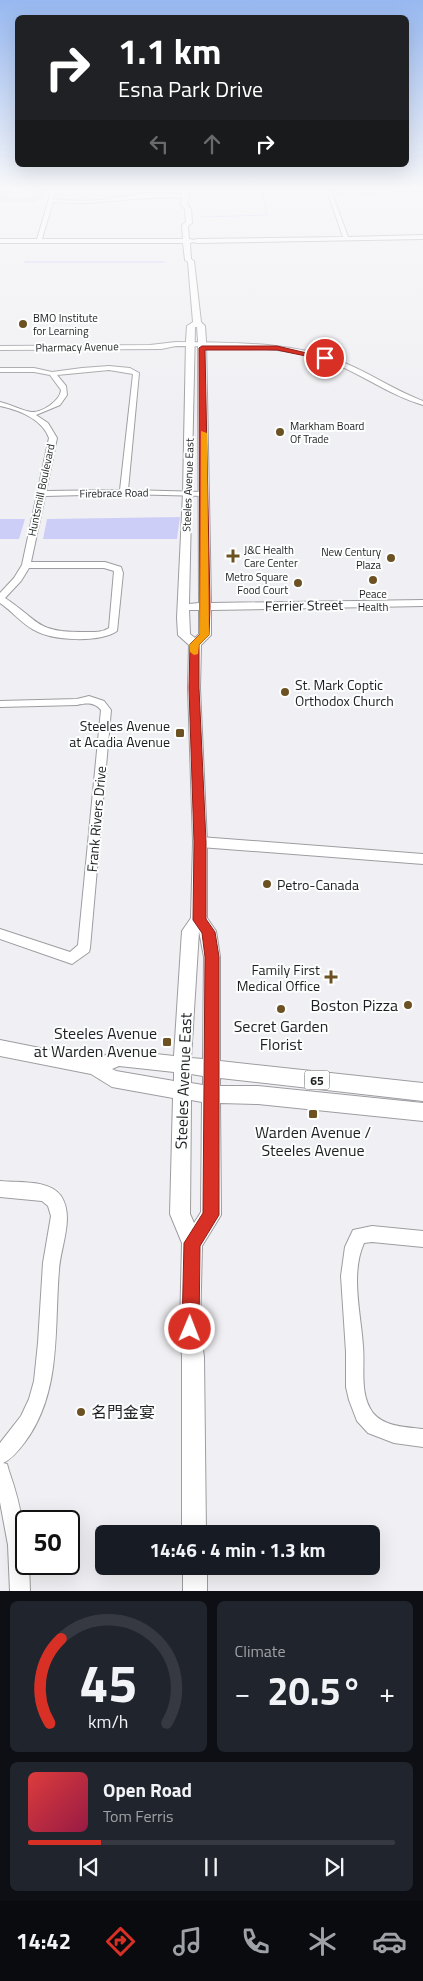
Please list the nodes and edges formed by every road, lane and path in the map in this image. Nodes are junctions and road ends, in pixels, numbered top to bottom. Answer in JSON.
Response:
{"nodes":[{"id":1,"x":194,"y":262,"type":"edge"},
{"id":2,"x":196,"y":323,"type":"junction"},
{"id":3,"x":190,"y":346,"type":"junction"},
{"id":4,"x":202,"y":346,"type":"junction"},
{"id":5,"x":0,"y":348,"type":"edge"},
{"id":6,"x":0,"y":370,"type":"edge"},
{"id":7,"x":52,"y":374,"type":"junction"},
{"id":8,"x":423,"y":403,"type":"edge"},
{"id":9,"x":0,"y":404,"type":"edge"},
{"id":10,"x":31,"y":414,"type":"junction"},
{"id":11,"x":124,"y":492,"type":"junction"},
{"id":12,"x":188,"y":493,"type":"junction"},
{"id":13,"x":40,"y":494,"type":"junction"},
{"id":14,"x":204,"y":494,"type":"junction"},
{"id":15,"x":26,"y":565,"type":"junction"},
{"id":16,"x":0,"y":598,"type":"edge"},
{"id":17,"x":423,"y":604,"type":"edge"},
{"id":18,"x":184,"y":607,"type":"junction"},
{"id":19,"x":205,"y":607,"type":"junction"},
{"id":20,"x":195,"y":644,"type":"junction"},
{"id":21,"x":0,"y":704,"type":"edge"},
{"id":22,"x":200,"y":842,"type":"junction"},
{"id":23,"x":423,"y":859,"type":"edge"},
{"id":24,"x":199,"y":920,"type":"junction"},
{"id":25,"x":0,"y":934,"type":"edge"},
{"id":26,"x":0,"y":1048,"type":"edge"},
{"id":27,"x":182,"y":1064,"type":"junction"},
{"id":28,"x":95,"y":1067,"type":"junction"},
{"id":29,"x":211,"y":1067,"type":"junction"},
{"id":30,"x":182,"y":1091,"type":"junction"},
{"id":31,"x":423,"y":1092,"type":"edge"},
{"id":32,"x":211,"y":1094,"type":"junction"},
{"id":33,"x":423,"y":1112,"type":"edge"},
{"id":34,"x":0,"y":1188,"type":"edge"},
{"id":35,"x":423,"y":1239,"type":"edge"},
{"id":36,"x":192,"y":1243,"type":"junction"},
{"id":37,"x":423,"y":1438,"type":"edge"},
{"id":38,"x":0,"y":1455,"type":"edge"},
{"id":39,"x":0,"y":1471,"type":"edge"},
{"id":40,"x":194,"y":1525,"type":"edge"},
{"id":41,"x":194,"y":1575,"type":"edge"},
{"id":42,"x":20,"y":1591,"type":"edge"},
{"id":43,"x":195,"y":1591,"type":"edge"}],
"edges":[{"from":1,"to":2,"type":"main road","name":"Steeles Avenue East"},
{"from":2,"to":3,"type":"main road","name":"Steeles Avenue East"},
{"from":2,"to":4,"type":"main road","name":"Steeles Avenue East"},
{"from":3,"to":4,"type":"street","name":"Pharmacy Avenue"},
{"from":3,"to":5,"type":"street","name":"Pharmacy Avenue"},
{"from":3,"to":12,"type":"main road","name":"Steeles Avenue East"},
{"from":4,"to":8,"type":"street","name":"Pharmacy Avenue"},
{"from":4,"to":14,"type":"main road","name":"Steeles Avenue East"},
{"from":6,"to":7,"type":"street"},
{"from":7,"to":10,"type":"street"},
{"from":7,"to":11,"type":"street"},
{"from":9,"to":10,"type":"street","name":"Huntsmill Boulevard"},
{"from":10,"to":13,"type":"street","name":"Huntsmill Boulevard"},
{"from":11,"to":12,"type":"street","name":"Firebrace Road"},
{"from":11,"to":13,"type":"street","name":"Firebrace Road"},
{"from":12,"to":14,"type":"street","name":"Firebrace Road"},
{"from":12,"to":18,"type":"main road","name":"Steeles Avenue East"},
{"from":13,"to":15,"type":"street","name":"Huntsmill Boulevard"},
{"from":14,"to":19,"type":"main road","name":"Steeles Avenue East"},
{"from":15,"to":16,"type":"street","name":"Huntsmill Boulevard"},
{"from":15,"to":16,"type":"street"},
{"from":17,"to":19,"type":"main road","name":"Ferrier Street"},
{"from":18,"to":19,"type":"main road","name":"Ferrier Street"},
{"from":18,"to":20,"type":"main road","name":"Steeles Avenue East"},
{"from":19,"to":20,"type":"main road","name":"Steeles Avenue East"},
{"from":20,"to":22,"type":"main road","name":"Steeles Avenue East"},
{"from":21,"to":25,"type":"street","name":"Frank Rivers Drive"},
{"from":22,"to":23,"type":"street"},
{"from":22,"to":24,"type":"main road","name":"Steeles Avenue East"},
{"from":24,"to":27,"type":"main road","name":"Steeles Avenue East"},
{"from":24,"to":29,"type":"main road","name":"Steeles Avenue East"},
{"from":26,"to":28,"type":"main road"},
{"from":27,"to":28,"type":"main road"},
{"from":27,"to":29,"type":"main road"},
{"from":27,"to":30,"type":"main road","name":"Steeles Avenue East"},
{"from":28,"to":30,"type":"main road"},
{"from":29,"to":31,"type":"main road","number":"65"},
{"from":29,"to":32,"type":"main road","name":"Steeles Avenue East"},
{"from":30,"to":32,"type":"main road","number":"65"},
{"from":30,"to":36,"type":"main road","name":"Steeles Avenue East"},
{"from":32,"to":33,"type":"main road","number":"65"},
{"from":32,"to":36,"type":"main road","name":"Steeles Avenue East"},
{"from":34,"to":38,"type":"street"},
{"from":35,"to":37,"type":"street"},
{"from":36,"to":40,"type":"main road","name":"Steeles Avenue East"},
{"from":39,"to":42,"type":"street"},
{"from":41,"to":43,"type":"main road"}]}
